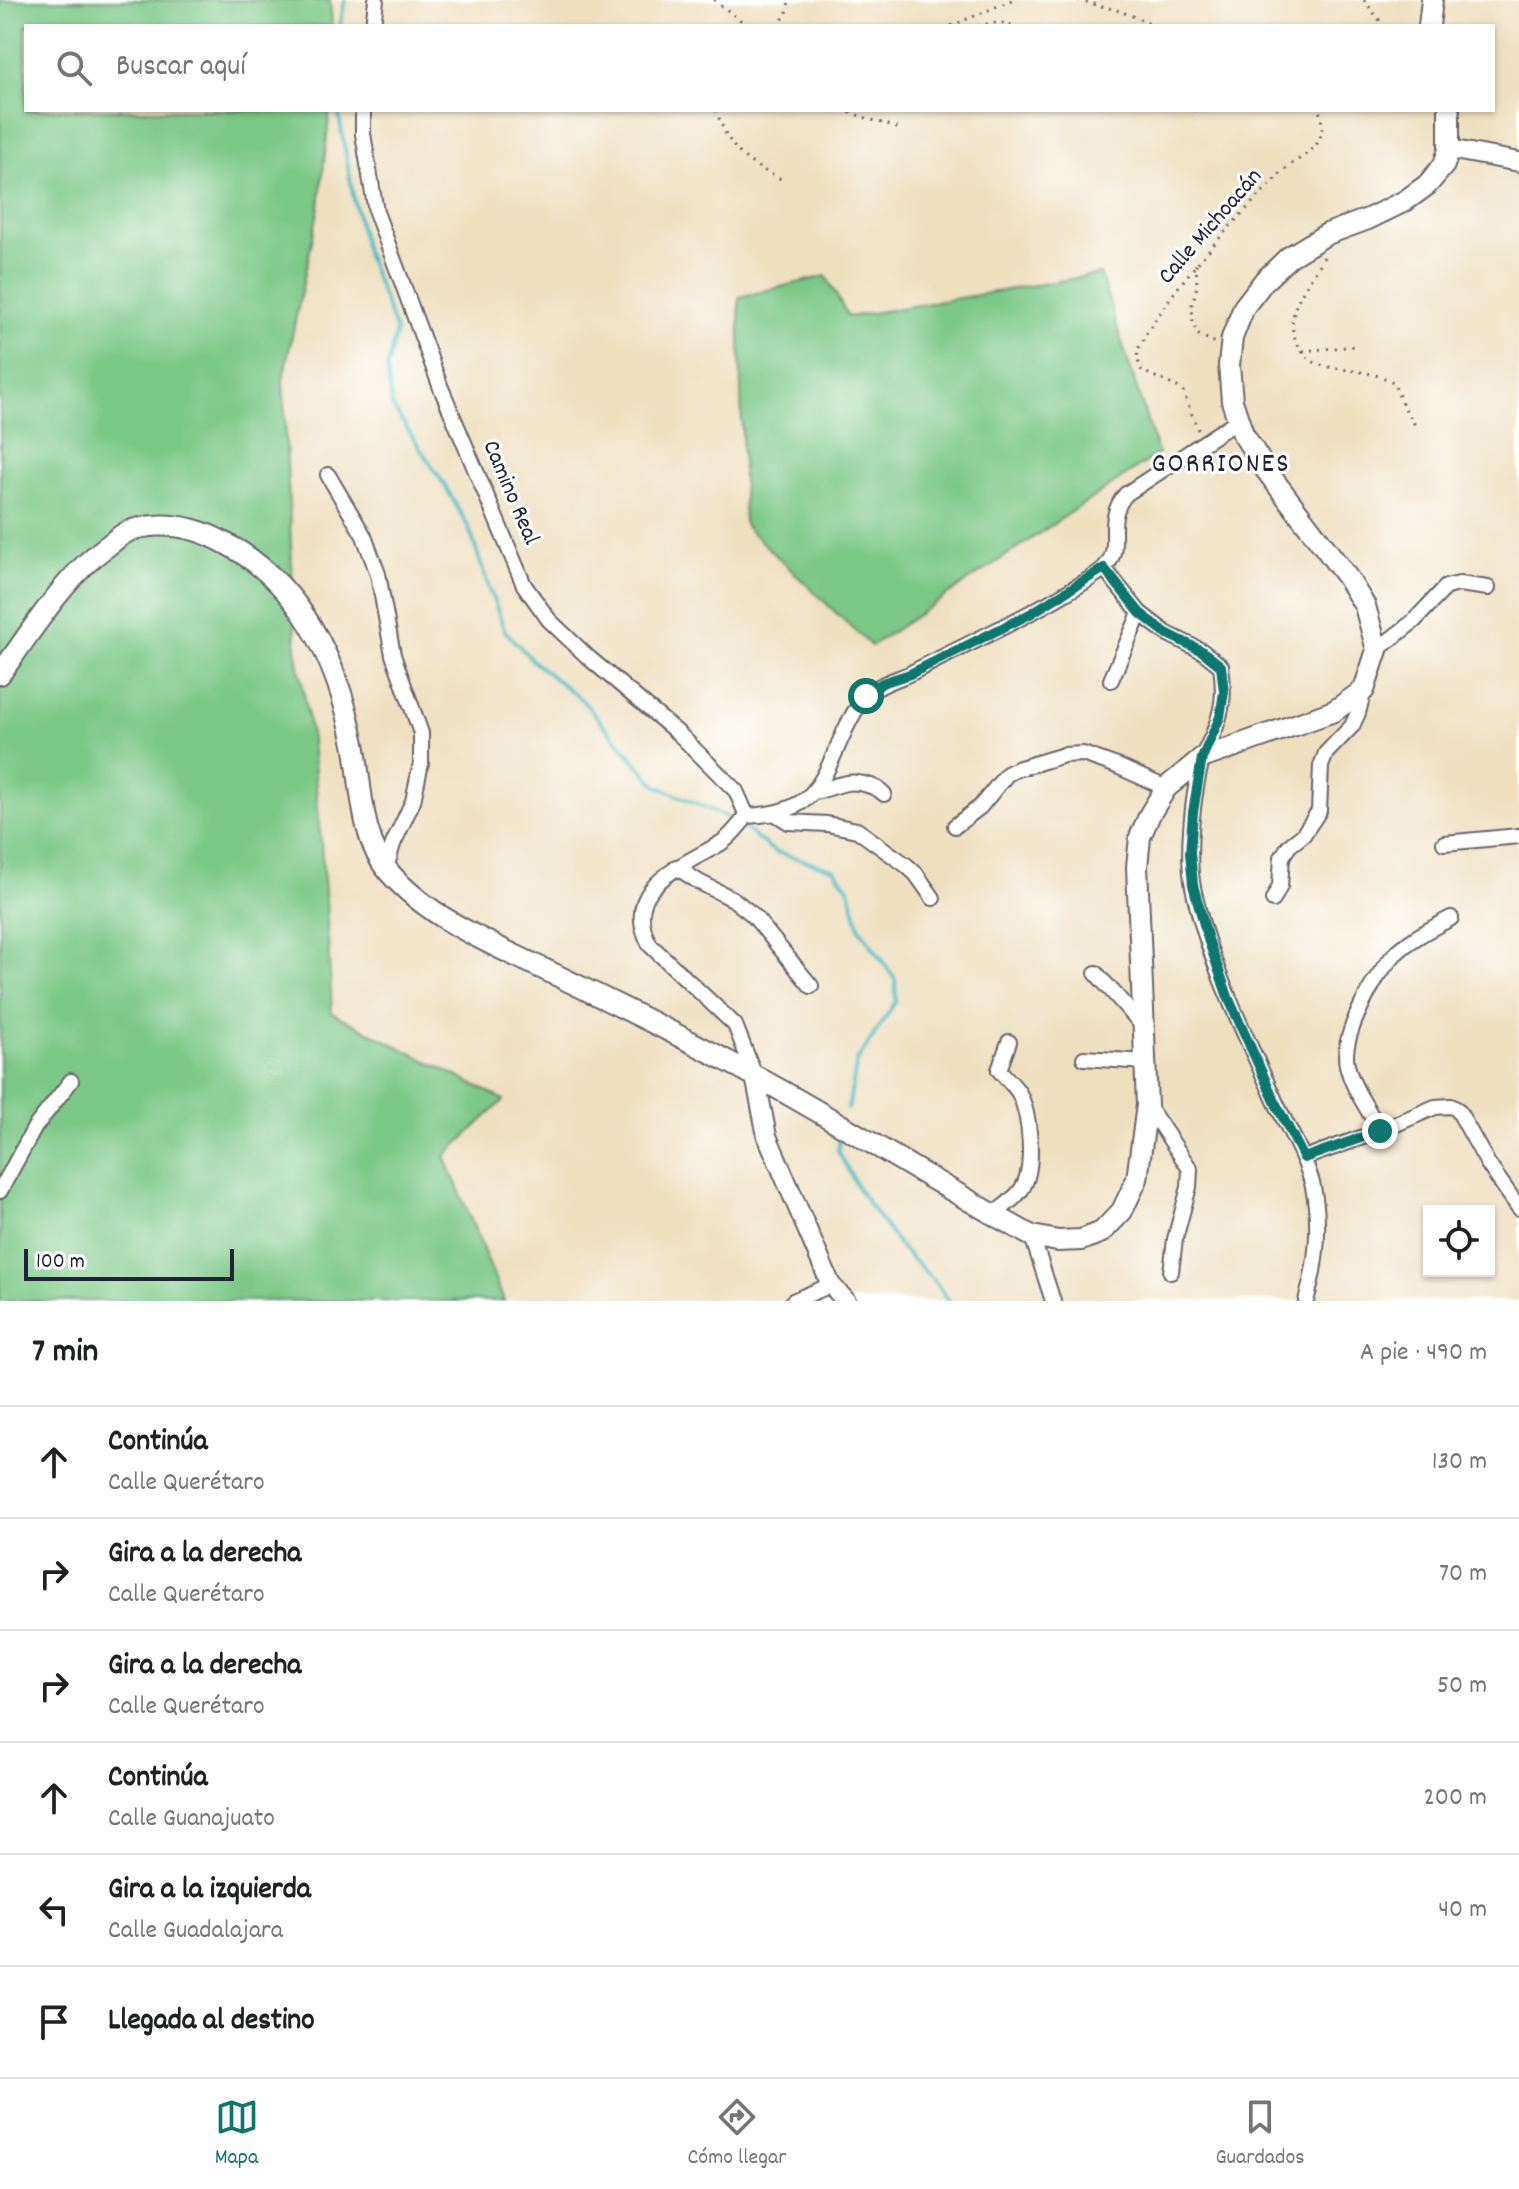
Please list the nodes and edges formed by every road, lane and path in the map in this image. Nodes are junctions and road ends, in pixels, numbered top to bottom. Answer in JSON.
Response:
{"nodes":[{"id":1,"x":376,"y":0,"type":"edge"},
{"id":2,"x":714,"y":0,"type":"edge"},
{"id":3,"x":789,"y":0,"type":"edge"},
{"id":4,"x":1012,"y":0,"type":"edge"},
{"id":5,"x":1078,"y":0,"type":"edge"},
{"id":6,"x":1364,"y":0,"type":"edge"},
{"id":7,"x":1432,"y":0,"type":"edge"},
{"id":8,"x":373,"y":24,"type":"edge"},
{"id":9,"x":745,"y":24,"type":"edge"},
{"id":10,"x":779,"y":24,"type":"edge"},
{"id":11,"x":956,"y":24,"type":"edge"},
{"id":12,"x":988,"y":24,"type":"edge"},
{"id":13,"x":1009,"y":24,"type":"edge"},
{"id":14,"x":1152,"y":24,"type":"edge"},
{"id":15,"x":1382,"y":24,"type":"edge"},
{"id":16,"x":1429,"y":24,"type":"edge"},
{"id":17,"x":363,"y":112,"type":"edge"},
{"id":18,"x":717,"y":112,"type":"edge"},
{"id":19,"x":848,"y":112,"type":"edge"},
{"id":20,"x":1319,"y":112,"type":"edge"},
{"id":21,"x":1449,"y":112,"type":"edge"},
{"id":22,"x":900,"y":129,"type":"dead end"},
{"id":23,"x":1449,"y":149,"type":"junction"},
{"id":24,"x":1519,"y":162,"type":"edge"},
{"id":25,"x":781,"y":179,"type":"dead end"},
{"id":26,"x":1327,"y":234,"type":"junction"},
{"id":27,"x":1196,"y":263,"type":"junction"},
{"id":28,"x":1355,"y":346,"type":"dead end"},
{"id":29,"x":1230,"y":351,"type":"junction"},
{"id":30,"x":1301,"y":351,"type":"junction"},
{"id":31,"x":1238,"y":420,"type":"junction"},
{"id":32,"x":1416,"y":427,"type":"dead end"},
{"id":33,"x":1203,"y":443,"type":"junction"},
{"id":34,"x":328,"y":475,"type":"dead end"},
{"id":35,"x":1104,"y":568,"type":"junction"},
{"id":36,"x":1488,"y":588,"type":"dead end"},
{"id":37,"x":1140,"y":613,"type":"junction"},
{"id":38,"x":1377,"y":650,"type":"junction"},
{"id":39,"x":0,"y":674,"type":"edge"},
{"id":40,"x":1111,"y":680,"type":"dead end"},
{"id":41,"x":1364,"y":690,"type":"junction"},
{"id":42,"x":1202,"y":758,"type":"junction"},
{"id":43,"x":1166,"y":788,"type":"junction"},
{"id":44,"x":814,"y":792,"type":"junction"},
{"id":45,"x":884,"y":794,"type":"dead end"},
{"id":46,"x":776,"y":814,"type":"junction"},
{"id":47,"x":747,"y":816,"type":"junction"},
{"id":48,"x":955,"y":826,"type":"dead end"},
{"id":49,"x":1519,"y":836,"type":"edge"},
{"id":50,"x":1444,"y":843,"type":"dead end"},
{"id":51,"x":676,"y":867,"type":"junction"},
{"id":52,"x":386,"y":869,"type":"junction"},
{"id":53,"x":933,"y":898,"type":"dead end"},
{"id":54,"x":1273,"y":900,"type":"dead end"},
{"id":55,"x":1451,"y":918,"type":"dead end"},
{"id":56,"x":1096,"y":973,"type":"dead end"},
{"id":57,"x":811,"y":986,"type":"dead end"},
{"id":58,"x":1143,"y":1026,"type":"junction"},
{"id":59,"x":1009,"y":1042,"type":"dead end"},
{"id":60,"x":1084,"y":1058,"type":"dead end"},
{"id":61,"x":1146,"y":1062,"type":"junction"},
{"id":62,"x":755,"y":1076,"type":"junction"},
{"id":63,"x":71,"y":1081,"type":"dead end"},
{"id":64,"x":1147,"y":1105,"type":"junction"},
{"id":65,"x":1380,"y":1131,"type":"junction"},
{"id":66,"x":1304,"y":1158,"type":"junction"},
{"id":67,"x":0,"y":1191,"type":"edge"},
{"id":68,"x":1519,"y":1208,"type":"edge"},
{"id":69,"x":993,"y":1215,"type":"junction"},
{"id":70,"x":1032,"y":1236,"type":"junction"},
{"id":71,"x":1171,"y":1272,"type":"dead end"},
{"id":72,"x":831,"y":1285,"type":"junction"},
{"id":73,"x":793,"y":1301,"type":"edge"},
{"id":74,"x":846,"y":1301,"type":"edge"},
{"id":75,"x":1053,"y":1301,"type":"edge"},
{"id":76,"x":1306,"y":1301,"type":"edge"}],
"edges":[{"from":1,"to":8,"type":"street"},
{"from":2,"to":9,"type":"path"},
{"from":3,"to":10,"type":"path"},
{"from":4,"to":11,"type":"path"},
{"from":5,"to":14,"type":"path"},
{"from":6,"to":15,"type":"path"},
{"from":7,"to":16,"type":"main road"},
{"from":12,"to":13,"type":"path"},
{"from":17,"to":47,"type":"street","name":"Camino Real"},
{"from":18,"to":25,"type":"path"},
{"from":19,"to":22,"type":"path"},
{"from":20,"to":27,"type":"path","name":"Calle Michoacán"},
{"from":21,"to":23,"type":"main road"},
{"from":23,"to":24,"type":"street"},
{"from":23,"to":26,"type":"main road"},
{"from":26,"to":29,"type":"main road"},
{"from":26,"to":30,"type":"path"},
{"from":27,"to":29,"type":"path"},
{"from":27,"to":33,"type":"path","name":"Calle Michoacán"},
{"from":28,"to":30,"type":"path"},
{"from":29,"to":31,"type":"main road"},
{"from":30,"to":32,"type":"path"},
{"from":31,"to":33,"type":"street"},
{"from":31,"to":38,"type":"main road"},
{"from":33,"to":35,"type":"street"},
{"from":34,"to":52,"type":"street"},
{"from":35,"to":37,"type":"street"},
{"from":35,"to":44,"type":"street"},
{"from":36,"to":38,"type":"street"},
{"from":37,"to":40,"type":"street"},
{"from":37,"to":42,"type":"street"},
{"from":38,"to":41,"type":"main road"},
{"from":39,"to":52,"type":"main road"},
{"from":41,"to":42,"type":"main road"},
{"from":41,"to":54,"type":"street"},
{"from":42,"to":43,"type":"main road"},
{"from":42,"to":66,"type":"street"},
{"from":43,"to":48,"type":"street"},
{"from":43,"to":58,"type":"main road"},
{"from":44,"to":45,"type":"street"},
{"from":44,"to":46,"type":"street"},
{"from":46,"to":47,"type":"street"},
{"from":46,"to":53,"type":"street"},
{"from":47,"to":51,"type":"street"},
{"from":49,"to":50,"type":"street"},
{"from":51,"to":57,"type":"street"},
{"from":51,"to":62,"type":"street"},
{"from":52,"to":62,"type":"main road"},
{"from":55,"to":65,"type":"street"},
{"from":56,"to":58,"type":"street"},
{"from":58,"to":61,"type":"main road"},
{"from":59,"to":69,"type":"street"},
{"from":60,"to":61,"type":"street"},
{"from":61,"to":64,"type":"main road"},
{"from":62,"to":69,"type":"main road"},
{"from":62,"to":72,"type":"street"},
{"from":63,"to":67,"type":"street"},
{"from":64,"to":70,"type":"main road"},
{"from":64,"to":71,"type":"street"},
{"from":65,"to":66,"type":"street"},
{"from":65,"to":68,"type":"street"},
{"from":66,"to":76,"type":"street"},
{"from":69,"to":70,"type":"main road"},
{"from":70,"to":75,"type":"street"},
{"from":72,"to":73,"type":"street"},
{"from":72,"to":74,"type":"street"}]}
